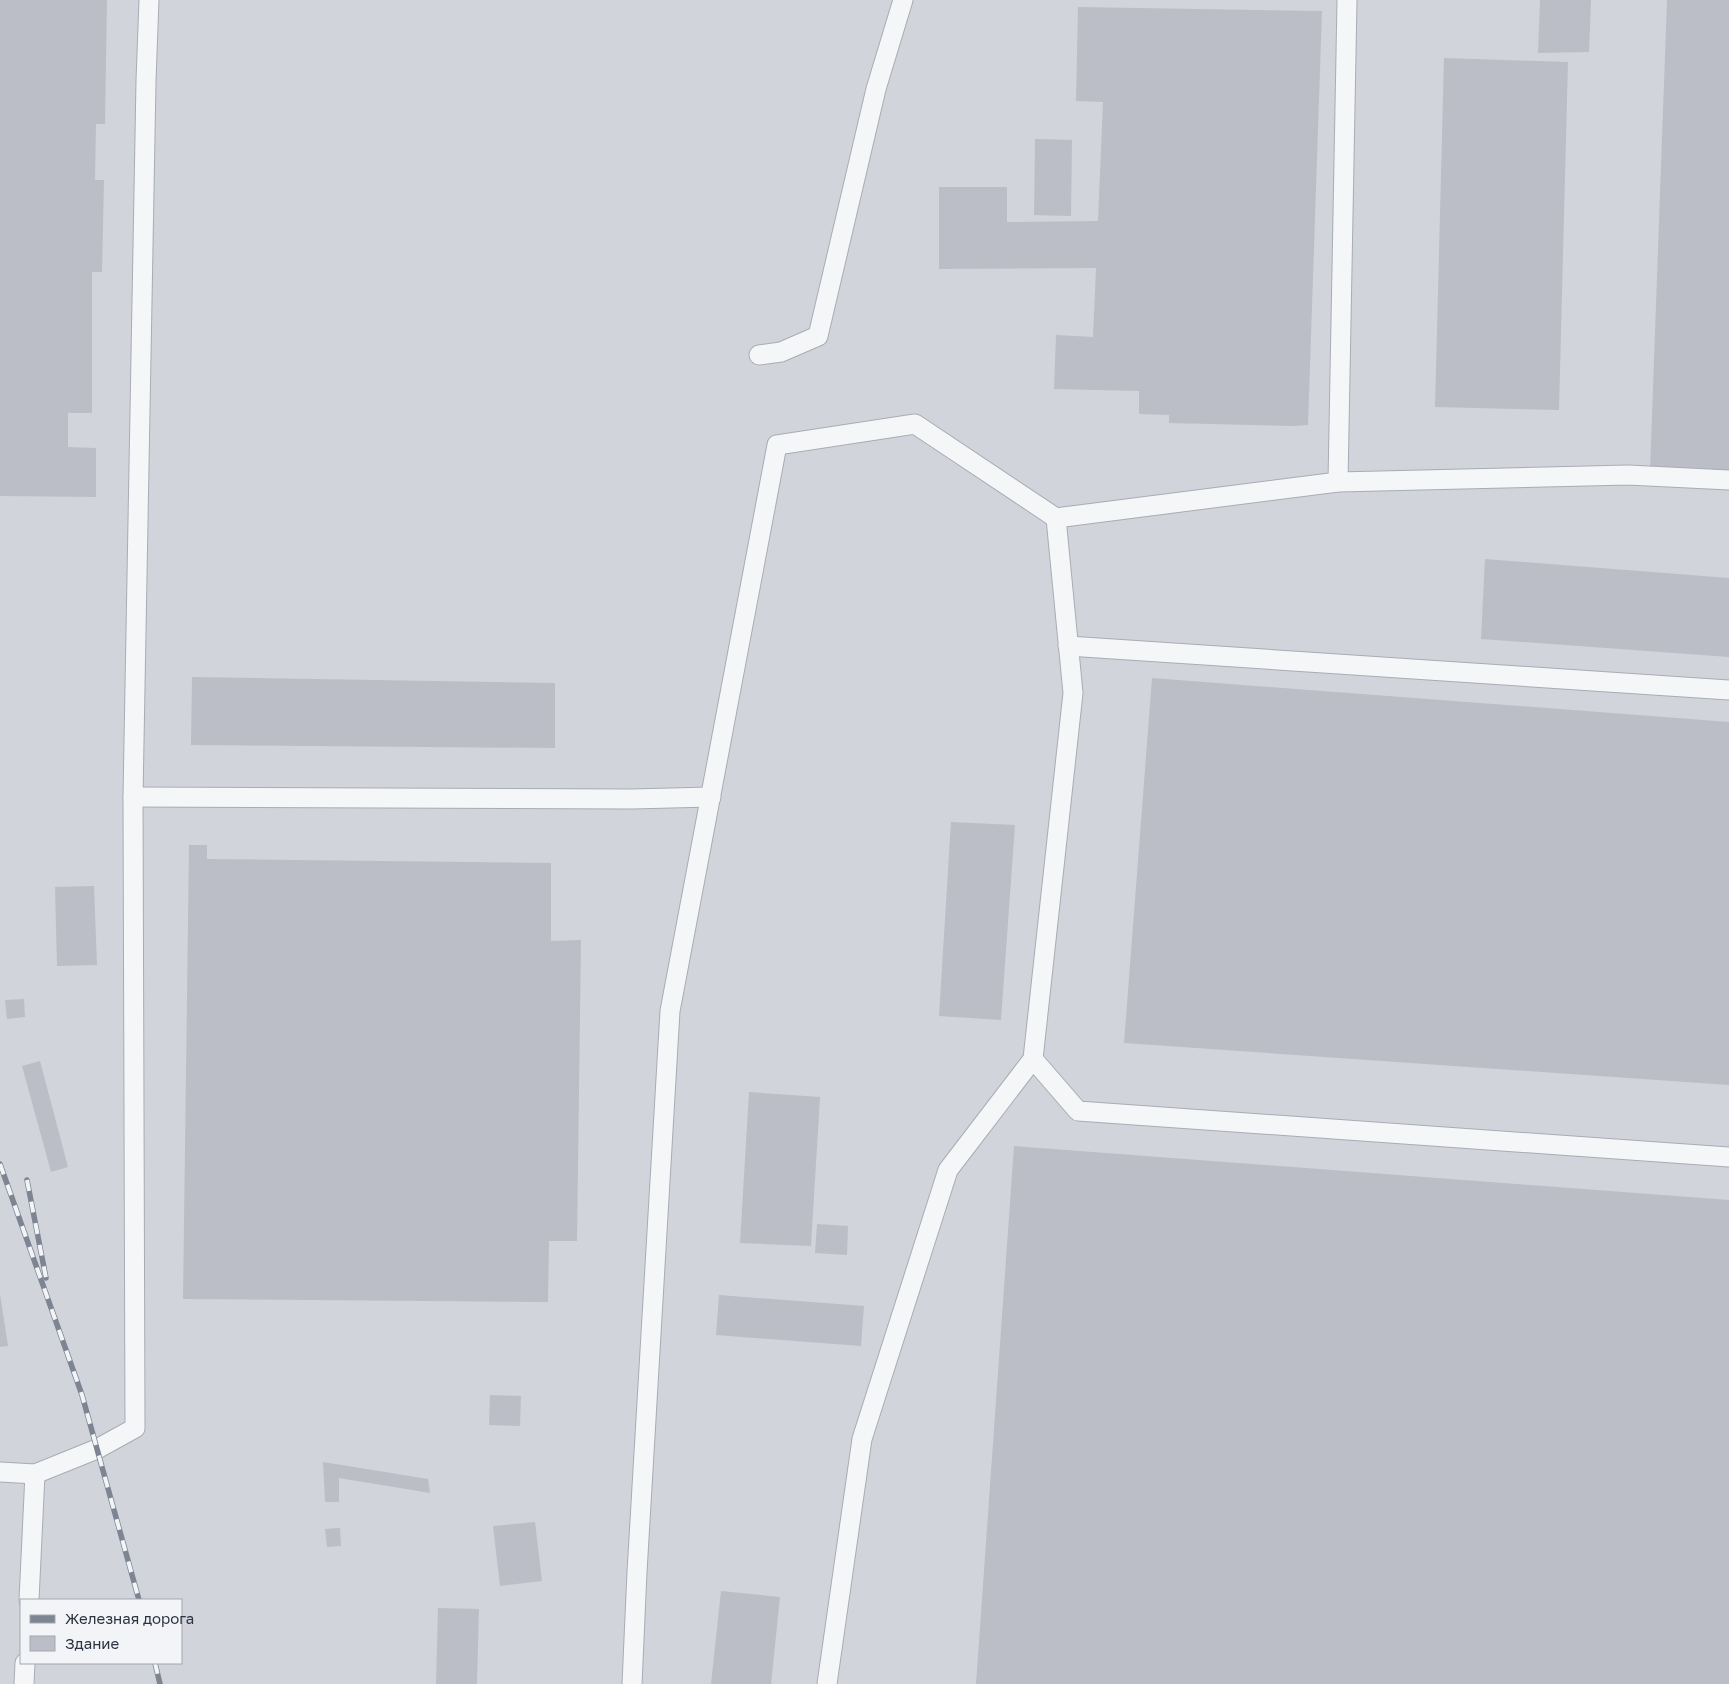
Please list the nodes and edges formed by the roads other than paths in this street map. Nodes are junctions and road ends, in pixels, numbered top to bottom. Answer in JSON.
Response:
{"nodes":[{"id":1,"x":150,"y":0,"type":"edge"},
{"id":2,"x":903,"y":0,"type":"edge"},
{"id":3,"x":1347,"y":0,"type":"edge"},
{"id":4,"x":759,"y":355,"type":"dead end"},
{"id":5,"x":1729,"y":480,"type":"edge"},
{"id":6,"x":1338,"y":482,"type":"junction"},
{"id":7,"x":1056,"y":518,"type":"junction"},
{"id":8,"x":1068,"y":646,"type":"junction"},
{"id":9,"x":1729,"y":690,"type":"edge"},
{"id":10,"x":133,"y":797,"type":"junction"},
{"id":11,"x":710,"y":797,"type":"junction"},
{"id":12,"x":1033,"y":1058,"type":"junction"},
{"id":13,"x":1729,"y":1157,"type":"edge"},
{"id":14,"x":0,"y":1472,"type":"edge"},
{"id":15,"x":35,"y":1474,"type":"junction"},
{"id":16,"x":29,"y":1599,"type":"edge"},
{"id":17,"x":25,"y":1664,"type":"edge"},
{"id":18,"x":24,"y":1684,"type":"edge"},
{"id":19,"x":632,"y":1684,"type":"edge"},
{"id":20,"x":827,"y":1684,"type":"edge"}],
"edges":[{"from":1,"to":10,"type":"lane"},
{"from":2,"to":4,"type":"lane"},
{"from":3,"to":6,"type":"lane"},
{"from":5,"to":6,"type":"lane"},
{"from":6,"to":7,"type":"lane"},
{"from":7,"to":8,"type":"lane"},
{"from":7,"to":11,"type":"lane"},
{"from":8,"to":9,"type":"lane"},
{"from":8,"to":12,"type":"lane"},
{"from":10,"to":11,"type":"lane"},
{"from":10,"to":15,"type":"lane"},
{"from":11,"to":19,"type":"lane"},
{"from":12,"to":13,"type":"lane"},
{"from":12,"to":20,"type":"lane"},
{"from":14,"to":15,"type":"lane"},
{"from":15,"to":16,"type":"lane"},
{"from":17,"to":18,"type":"lane"}]}
